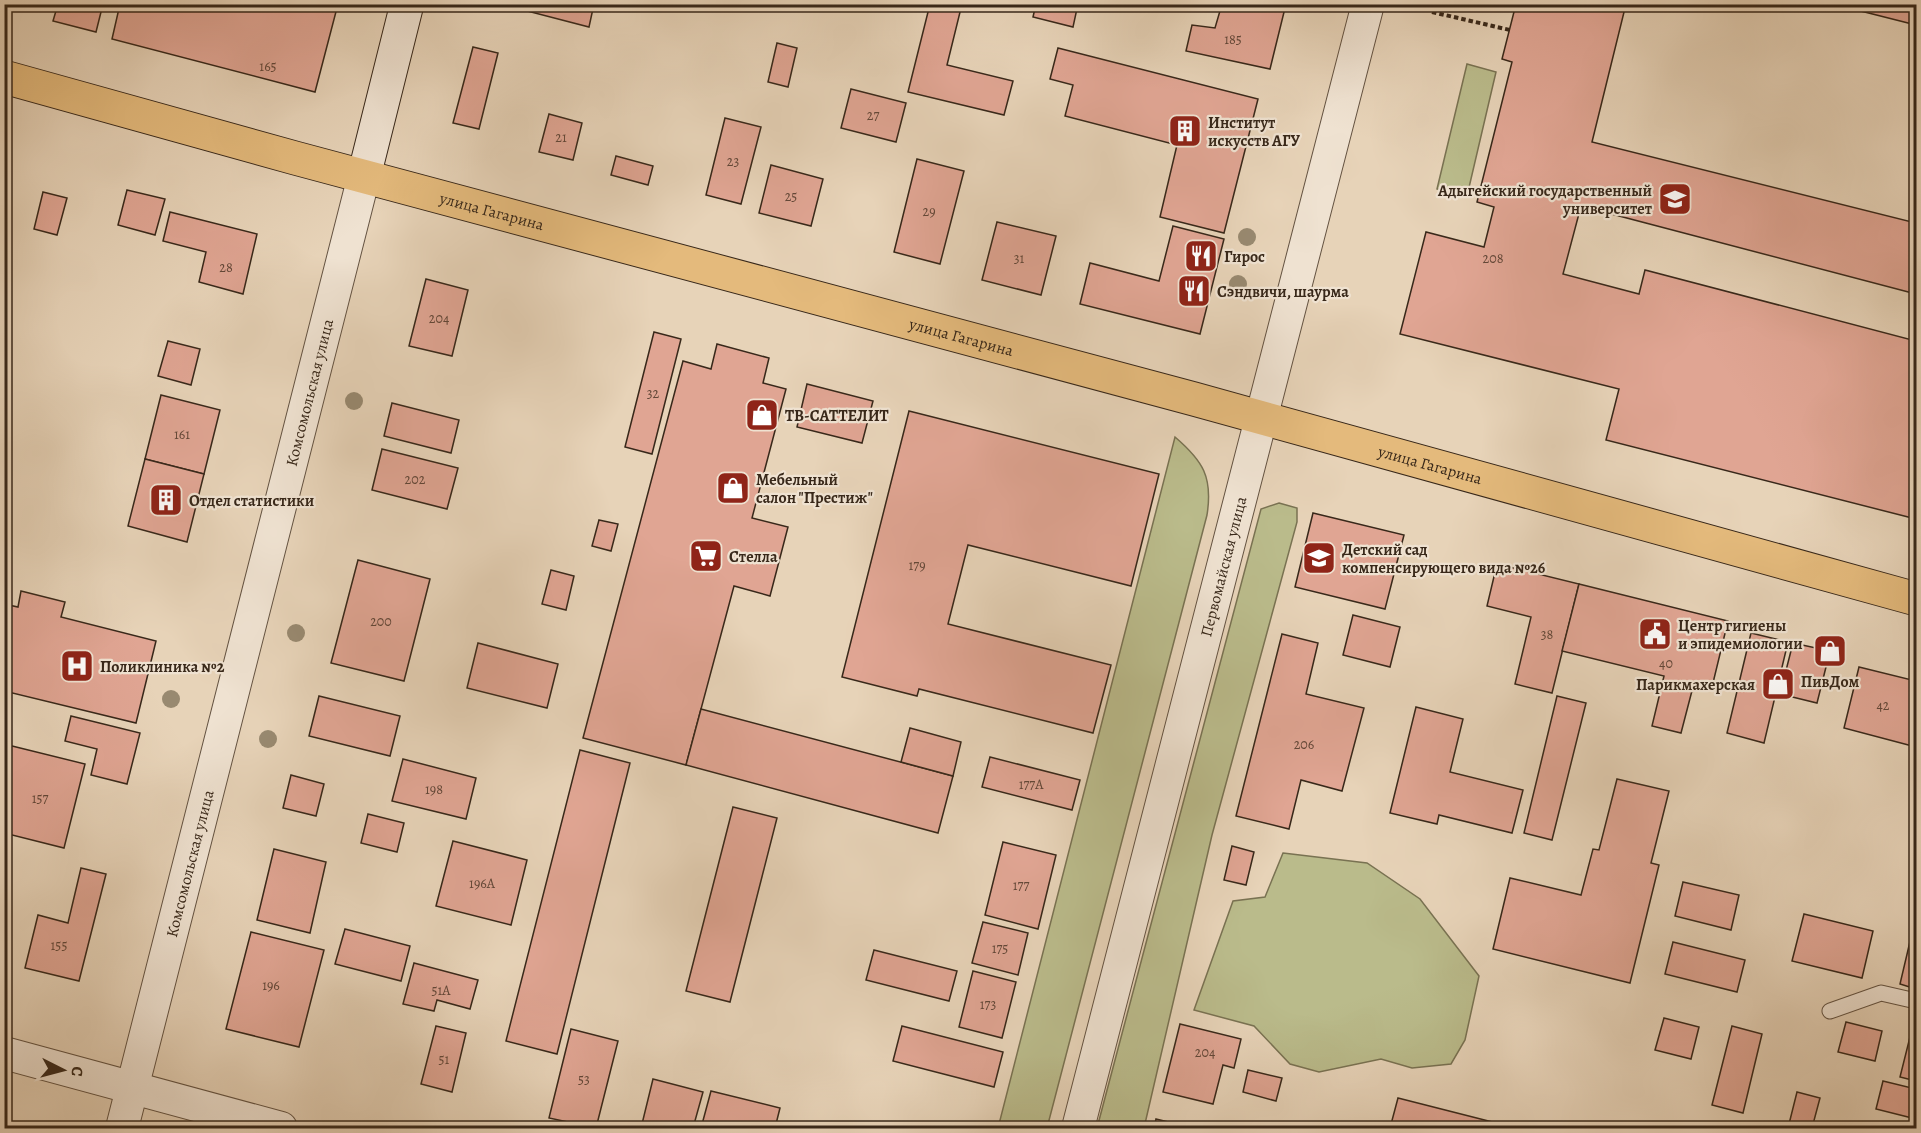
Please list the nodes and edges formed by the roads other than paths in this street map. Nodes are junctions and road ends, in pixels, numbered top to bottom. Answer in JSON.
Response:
{"nodes":[{"id":1,"x":407,"y":4,"type":"edge"},
{"id":2,"x":1368,"y":4,"type":"edge"},
{"id":3,"x":4,"y":77,"type":"edge"},
{"id":4,"x":364,"y":176,"type":"junction"},
{"id":5,"x":1260,"y":418,"type":"junction"},
{"id":6,"x":1917,"y":599,"type":"edge"},
{"id":7,"x":1917,"y":1001,"type":"edge"},
{"id":8,"x":1830,"y":1011,"type":"dead end"},
{"id":9,"x":4,"y":1053,"type":"edge"},
{"id":10,"x":133,"y":1087,"type":"junction"},
{"id":11,"x":122,"y":1128,"type":"edge"},
{"id":12,"x":281,"y":1128,"type":"edge"},
{"id":13,"x":1078,"y":1128,"type":"edge"}],
"edges":[{"from":1,"to":4,"type":"street","name":"Комсомольская улица"},
{"from":2,"to":5,"type":"street","name":"Первомайская улица"},
{"from":3,"to":4,"type":"main road","name":"улица Гагарина"},
{"from":4,"to":5,"type":"main road","name":"улица Гагарина"},
{"from":4,"to":10,"type":"street","name":"Комсомольская улица"},
{"from":5,"to":6,"type":"main road","name":"улица Гагарина"},
{"from":5,"to":13,"type":"street","name":"Первомайская улица"},
{"from":7,"to":8,"type":"lane"},
{"from":9,"to":10,"type":"street"},
{"from":10,"to":11,"type":"street","name":"Комсомольская улица"},
{"from":10,"to":12,"type":"street"}]}
